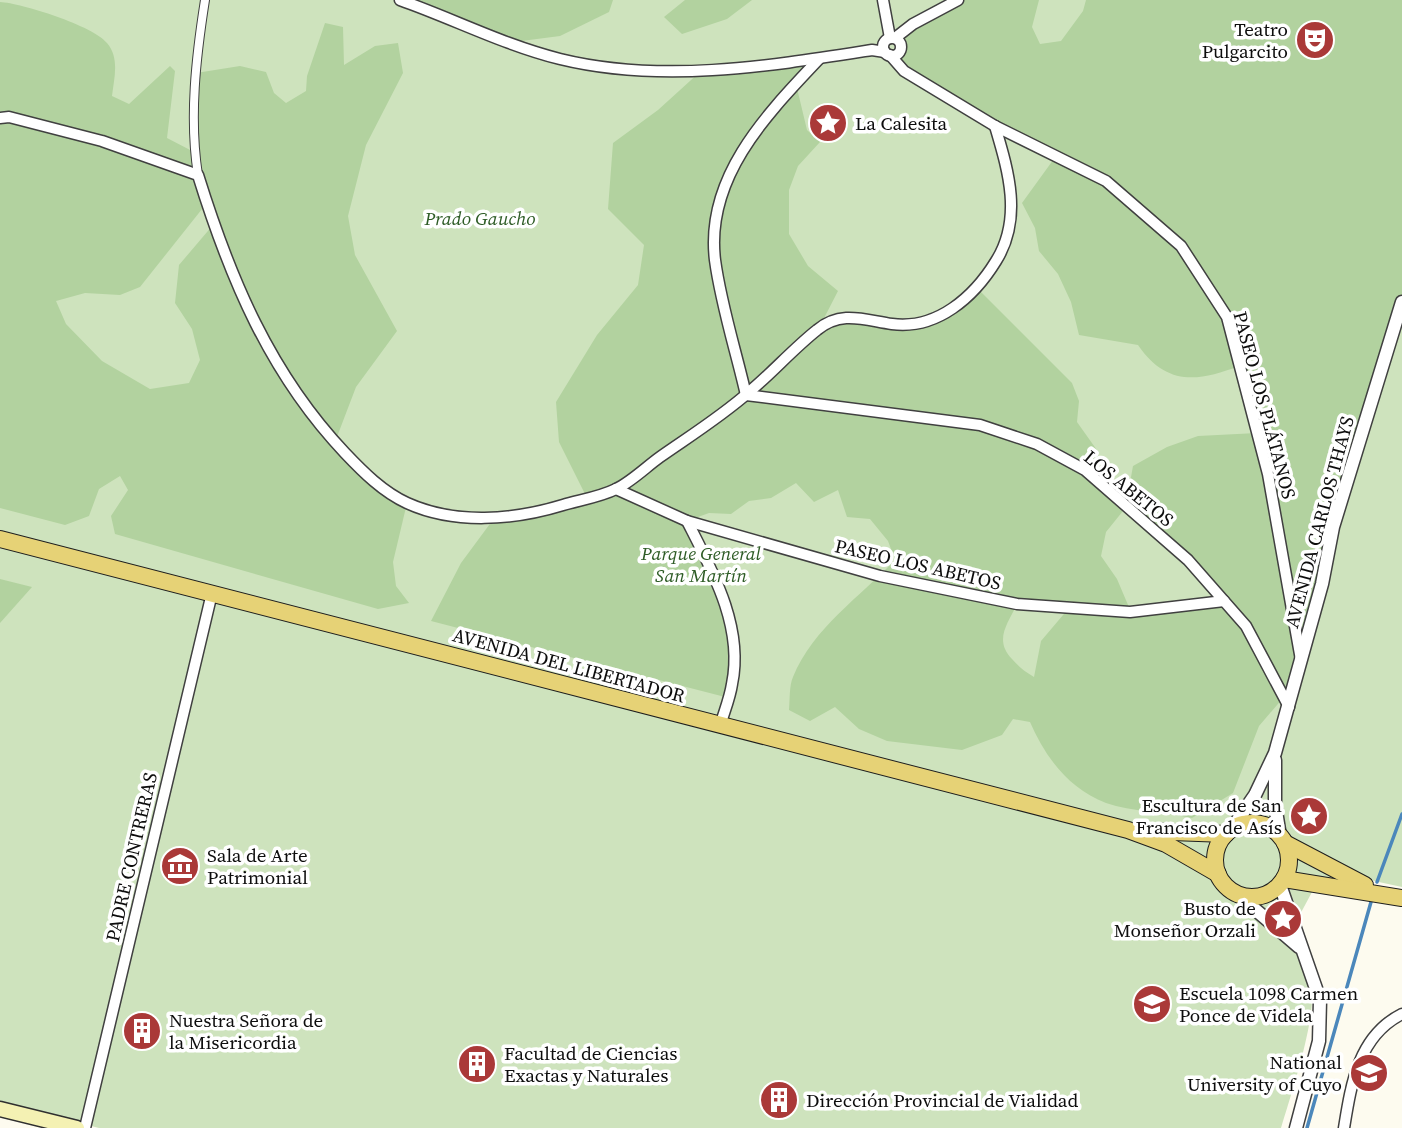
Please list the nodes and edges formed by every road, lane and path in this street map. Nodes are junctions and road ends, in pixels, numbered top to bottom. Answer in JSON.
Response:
{"nodes":[{"id":1,"x":205,"y":0,"type":"edge"},
{"id":2,"x":400,"y":0,"type":"edge"},
{"id":3,"x":413,"y":0,"type":"edge"},
{"id":4,"x":883,"y":0,"type":"edge"},
{"id":5,"x":958,"y":0,"type":"edge"},
{"id":6,"x":426,"y":9,"type":"junction"},
{"id":7,"x":892,"y":46,"type":"junction"},
{"id":8,"x":819,"y":59,"type":"junction"},
{"id":9,"x":0,"y":118,"type":"edge"},
{"id":10,"x":995,"y":125,"type":"junction"},
{"id":11,"x":198,"y":175,"type":"junction"},
{"id":12,"x":1402,"y":302,"type":"edge"},
{"id":13,"x":746,"y":395,"type":"junction"},
{"id":14,"x":616,"y":489,"type":"junction"},
{"id":15,"x":687,"y":521,"type":"junction"},
{"id":16,"x":0,"y":539,"type":"edge"},
{"id":17,"x":212,"y":593,"type":"junction"},
{"id":18,"x":1224,"y":601,"type":"junction"},
{"id":19,"x":1301,"y":660,"type":"junction"},
{"id":20,"x":1289,"y":707,"type":"junction"},
{"id":21,"x":720,"y":726,"type":"junction"},
{"id":22,"x":1275,"y":753,"type":"junction"},
{"id":23,"x":1128,"y":830,"type":"junction"},
{"id":24,"x":1229,"y":832,"type":"junction"},
{"id":25,"x":1282,"y":840,"type":"junction"},
{"id":26,"x":1218,"y":874,"type":"junction"},
{"id":27,"x":1282,"y":882,"type":"junction"},
{"id":28,"x":1380,"y":892,"type":"junction"},
{"id":29,"x":1237,"y":894,"type":"junction"},
{"id":30,"x":1402,"y":898,"type":"edge"},
{"id":31,"x":1300,"y":947,"type":"junction"},
{"id":32,"x":1402,"y":1014,"type":"edge"},
{"id":33,"x":0,"y":1108,"type":"edge"},
{"id":34,"x":77,"y":1128,"type":"edge"},
{"id":35,"x":85,"y":1128,"type":"edge"},
{"id":36,"x":1296,"y":1128,"type":"edge"},
{"id":37,"x":1344,"y":1128,"type":"edge"}],
"edges":[{"from":1,"to":11,"type":"street"},
{"from":2,"to":6,"type":"street"},
{"from":3,"to":6,"type":"street"},
{"from":4,"to":7,"type":"street"},
{"from":5,"to":7,"type":"street"},
{"from":6,"to":8,"type":"street"},
{"from":7,"to":8,"type":"street"},
{"from":7,"to":10,"type":"street","name":"PASEO LOS PLÁTANOS"},
{"from":8,"to":13,"type":"street"},
{"from":9,"to":11,"type":"street"},
{"from":10,"to":13,"type":"street"},
{"from":10,"to":19,"type":"street","name":"PASEO LOS PLÁTANOS"},
{"from":11,"to":14,"type":"street"},
{"from":12,"to":19,"type":"street","name":"AVENIDA CARLOS THAYS"},
{"from":13,"to":14,"type":"street"},
{"from":13,"to":18,"type":"street","name":"LOS ABETOS"},
{"from":14,"to":15,"type":"street","name":"PASEO LOS ABETOS"},
{"from":15,"to":18,"type":"street","name":"PASEO LOS ABETOS"},
{"from":15,"to":21,"type":"street"},
{"from":16,"to":17,"type":"main road","name":"AVENIDA DEL LIBERTADOR"},
{"from":17,"to":21,"type":"main road","name":"AVENIDA DEL LIBERTADOR"},
{"from":17,"to":35,"type":"street","name":"PADRE CONTRERAS"},
{"from":18,"to":20,"type":"street","name":"LOS ABETOS"},
{"from":19,"to":20,"type":"street","name":"AVENIDA CARLOS THAYS"},
{"from":20,"to":22,"type":"street","name":"AVENIDA CARLOS THAYS"},
{"from":21,"to":23,"type":"main road","name":"AVENIDA DEL LIBERTADOR"},
{"from":22,"to":24,"type":"street","name":"AVENIDA CARLOS THAYS"},
{"from":22,"to":25,"type":"street","name":"AVENIDA CARLOS THAYS"},
{"from":23,"to":24,"type":"main road","name":"AVENIDA DEL LIBERTADOR"},
{"from":23,"to":26,"type":"main road","name":"AVENIDA DEL LIBERTADOR"},
{"from":24,"to":25,"type":"main road"},
{"from":24,"to":26,"type":"main road"},
{"from":25,"to":27,"type":"main road"},
{"from":25,"to":28,"type":"main road"},
{"from":26,"to":29,"type":"main road"},
{"from":27,"to":28,"type":"main road"},
{"from":27,"to":29,"type":"main road"},
{"from":27,"to":31,"type":"street"},
{"from":28,"to":30,"type":"main road"},
{"from":29,"to":31,"type":"street"},
{"from":31,"to":36,"type":"street"},
{"from":32,"to":37,"type":"street"},
{"from":33,"to":34,"type":"main road"}]}
